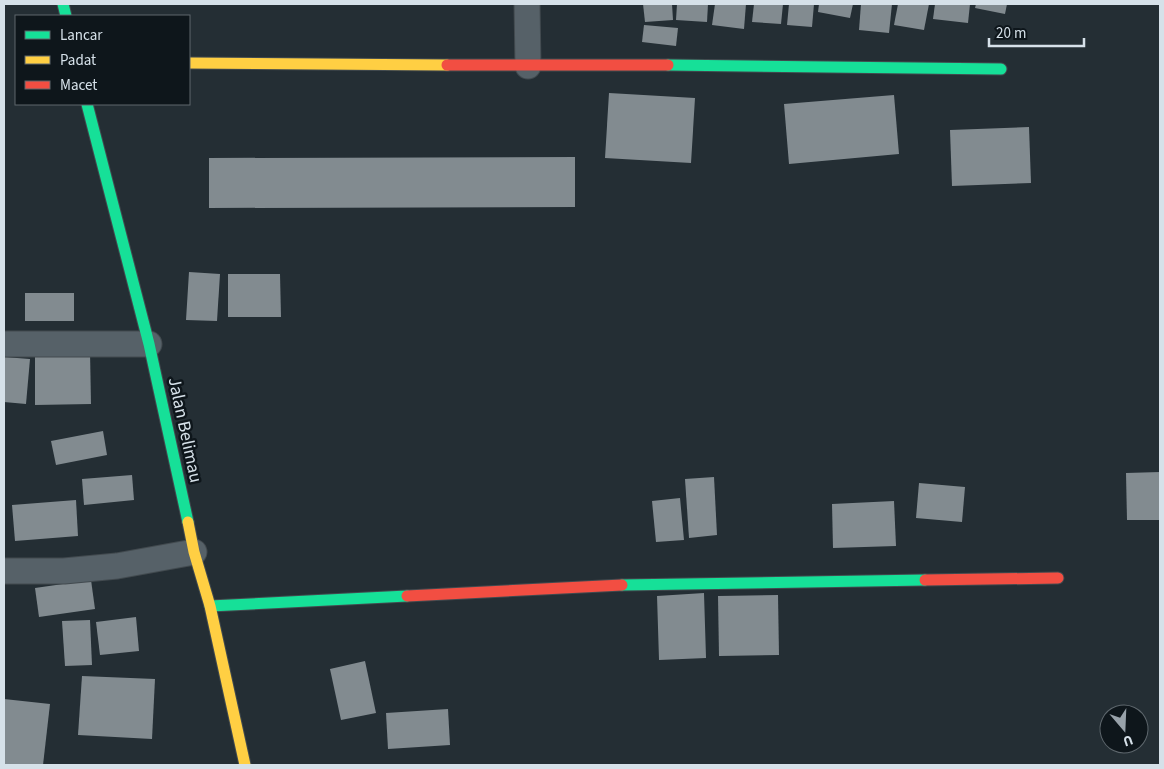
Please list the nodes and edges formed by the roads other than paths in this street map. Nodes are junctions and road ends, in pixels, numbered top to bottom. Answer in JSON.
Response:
{"nodes":[{"id":1,"x":527,"y":4,"type":"edge"},
{"id":2,"x":190,"y":63,"type":"edge"},
{"id":3,"x":528,"y":66,"type":"junction"},
{"id":4,"x":1002,"y":69,"type":"dead end"},
{"id":5,"x":87,"y":105,"type":"edge"},
{"id":6,"x":4,"y":344,"type":"edge"},
{"id":7,"x":149,"y":344,"type":"junction"},
{"id":8,"x":194,"y":552,"type":"junction"},
{"id":9,"x":4,"y":571,"type":"edge"},
{"id":10,"x":1058,"y":578,"type":"dead end"},
{"id":11,"x":210,"y":606,"type":"junction"},
{"id":12,"x":245,"y":765,"type":"edge"}],
"edges":[{"from":1,"to":3,"type":"street"},
{"from":2,"to":3,"type":"street"},
{"from":3,"to":4,"type":"street"},
{"from":5,"to":7,"type":"street","name":"Jalan Belimau"},
{"from":6,"to":7,"type":"street"},
{"from":7,"to":8,"type":"street","name":"Jalan Belimau"},
{"from":8,"to":9,"type":"street"},
{"from":8,"to":11,"type":"street","name":"Jalan Belimau"},
{"from":10,"to":11,"type":"street"},
{"from":11,"to":12,"type":"street","name":"Jalan Belimau"}]}
